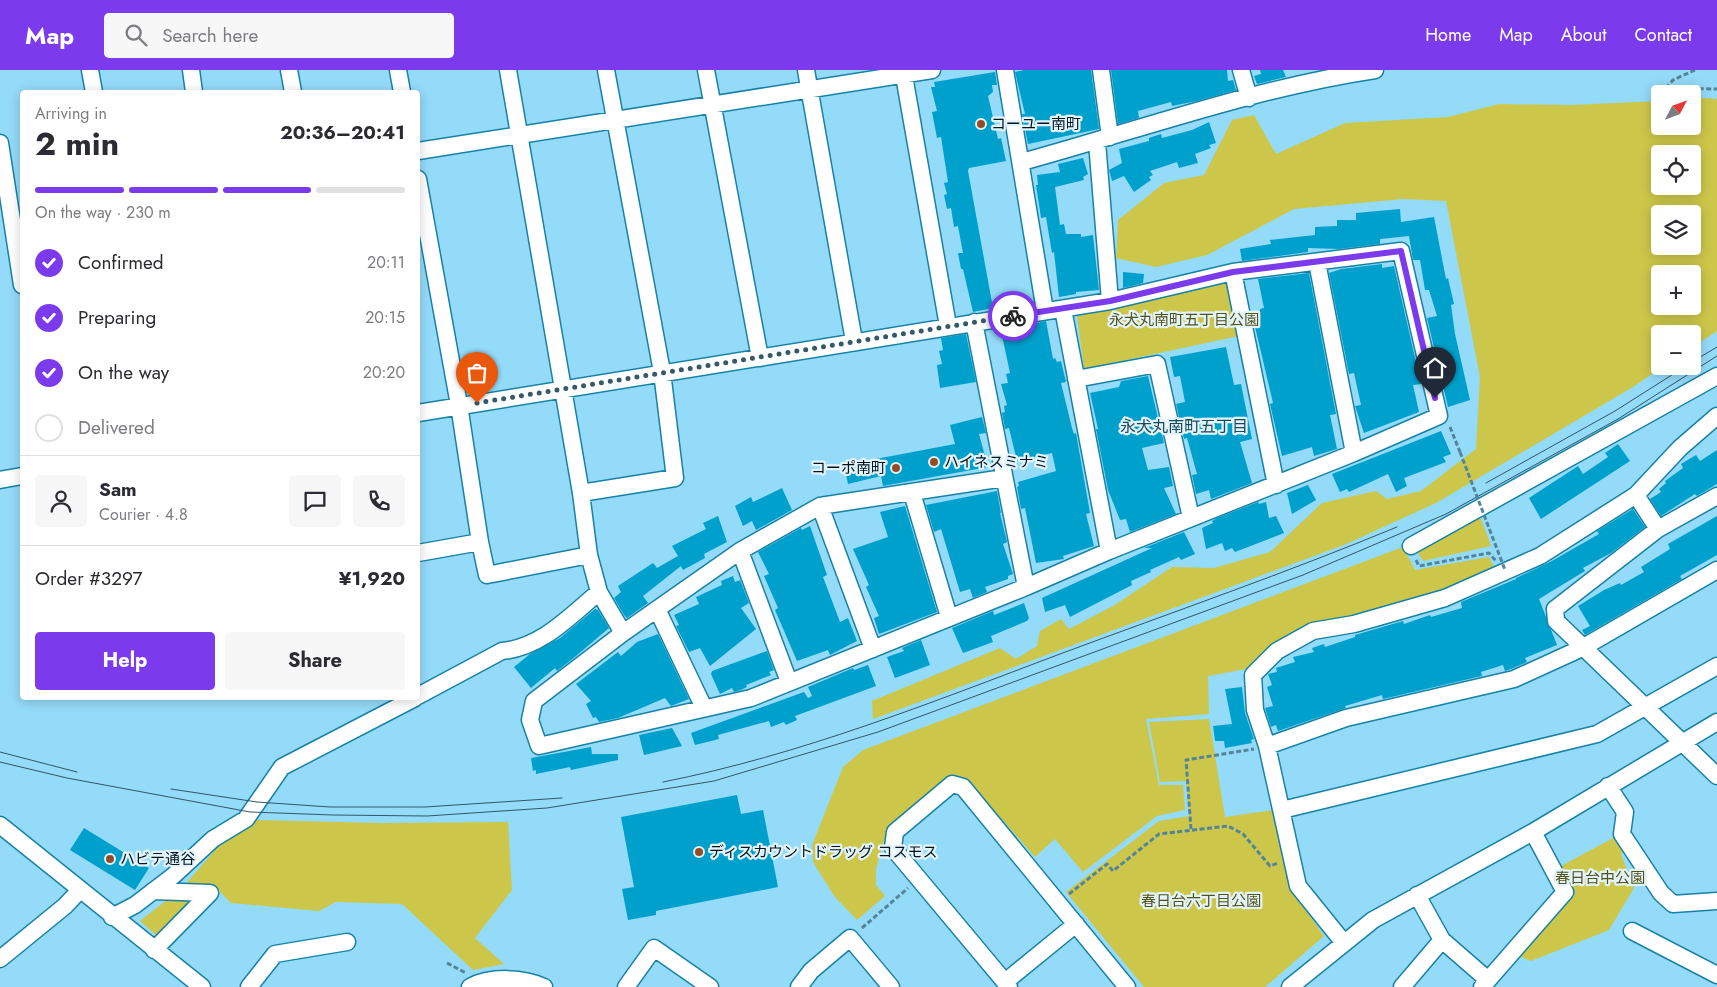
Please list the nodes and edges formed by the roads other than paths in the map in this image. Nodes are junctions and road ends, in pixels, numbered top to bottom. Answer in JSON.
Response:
{"nodes":[{"id":1,"x":90,"y":70,"type":"edge"},
{"id":2,"x":191,"y":70,"type":"edge"},
{"id":3,"x":289,"y":70,"type":"edge"},
{"id":4,"x":398,"y":70,"type":"edge"},
{"id":5,"x":508,"y":70,"type":"edge"},
{"id":6,"x":606,"y":70,"type":"edge"},
{"id":7,"x":706,"y":70,"type":"edge"},
{"id":8,"x":806,"y":70,"type":"edge"},
{"id":9,"x":932,"y":70,"type":"edge"},
{"id":10,"x":1005,"y":70,"type":"edge"},
{"id":11,"x":1102,"y":70,"type":"edge"},
{"id":12,"x":1241,"y":70,"type":"edge"},
{"id":13,"x":1375,"y":70,"type":"edge"},
{"id":14,"x":903,"y":73,"type":"edge"},
{"id":15,"x":1334,"y":73,"type":"edge"},
{"id":16,"x":810,"y":88,"type":"junction"},
{"id":17,"x":94,"y":90,"type":"edge"},
{"id":18,"x":194,"y":90,"type":"edge"},
{"id":19,"x":293,"y":90,"type":"edge"},
{"id":20,"x":402,"y":90,"type":"edge"},
{"id":21,"x":1249,"y":98,"type":"junction"},
{"id":22,"x":712,"y":104,"type":"junction"},
{"id":23,"x":615,"y":121,"type":"junction"},
{"id":24,"x":520,"y":136,"type":"junction"},
{"id":25,"x":1103,"y":139,"type":"junction"},
{"id":26,"x":0,"y":143,"type":"edge"},
{"id":27,"x":420,"y":151,"type":"edge"},
{"id":28,"x":1022,"y":162,"type":"junction"},
{"id":29,"x":420,"y":190,"type":"edge"},
{"id":30,"x":11,"y":217,"type":"edge"},
{"id":31,"x":1317,"y":262,"type":"junction"},
{"id":32,"x":1233,"y":272,"type":"junction"},
{"id":33,"x":20,"y":273,"type":"edge"},
{"id":34,"x":1110,"y":301,"type":"junction"},
{"id":35,"x":1063,"y":309,"type":"junction"},
{"id":36,"x":1045,"y":311,"type":"junction"},
{"id":37,"x":974,"y":322,"type":"junction"},
{"id":38,"x":948,"y":326,"type":"junction"},
{"id":39,"x":854,"y":341,"type":"junction"},
{"id":40,"x":760,"y":358,"type":"junction"},
{"id":41,"x":662,"y":372,"type":"junction"},
{"id":42,"x":1717,"y":376,"type":"edge"},
{"id":43,"x":1076,"y":379,"type":"junction"},
{"id":44,"x":563,"y":389,"type":"junction"},
{"id":45,"x":459,"y":405,"type":"junction"},
{"id":46,"x":420,"y":413,"type":"edge"},
{"id":47,"x":1717,"y":416,"type":"edge"},
{"id":48,"x":1354,"y":454,"type":"junction"},
{"id":49,"x":20,"y":476,"type":"edge"},
{"id":50,"x":1004,"y":478,"type":"junction"},
{"id":51,"x":0,"y":480,"type":"edge"},
{"id":52,"x":1276,"y":485,"type":"junction"},
{"id":53,"x":581,"y":493,"type":"junction"},
{"id":54,"x":912,"y":493,"type":"junction"},
{"id":55,"x":1636,"y":495,"type":"junction"},
{"id":56,"x":1717,"y":496,"type":"edge"},
{"id":57,"x":820,"y":506,"type":"junction"},
{"id":58,"x":1191,"y":518,"type":"junction"},
{"id":59,"x":1658,"y":529,"type":"junction"},
{"id":60,"x":480,"y":542,"type":"junction"},
{"id":61,"x":1411,"y":546,"type":"road end"},
{"id":62,"x":740,"y":551,"type":"junction"},
{"id":63,"x":1109,"y":551,"type":"junction"},
{"id":64,"x":420,"y":553,"type":"edge"},
{"id":65,"x":589,"y":555,"type":"junction"},
{"id":66,"x":1717,"y":570,"type":"edge"},
{"id":67,"x":1026,"y":587,"type":"junction"},
{"id":68,"x":599,"y":592,"type":"junction"},
{"id":69,"x":657,"y":609,"type":"junction"},
{"id":70,"x":949,"y":617,"type":"junction"},
{"id":71,"x":624,"y":633,"type":"junction"},
{"id":72,"x":1582,"y":648,"type":"junction"},
{"id":73,"x":873,"y":649,"type":"junction"},
{"id":74,"x":1717,"y":666,"type":"edge"},
{"id":75,"x":789,"y":682,"type":"junction"},
{"id":76,"x":420,"y":695,"type":"edge"},
{"id":77,"x":410,"y":700,"type":"edge"},
{"id":78,"x":704,"y":708,"type":"junction"},
{"id":79,"x":1645,"y":708,"type":"junction"},
{"id":80,"x":1717,"y":722,"type":"edge"},
{"id":81,"x":1682,"y":742,"type":"junction"},
{"id":82,"x":1267,"y":746,"type":"junction"},
{"id":83,"x":1717,"y":775,"type":"edge"},
{"id":84,"x":1608,"y":786,"type":"junction"},
{"id":85,"x":1282,"y":810,"type":"junction"},
{"id":86,"x":0,"y":825,"type":"edge"},
{"id":87,"x":1533,"y":832,"type":"junction"},
{"id":88,"x":80,"y":890,"type":"junction"},
{"id":89,"x":153,"y":891,"type":"junction"},
{"id":90,"x":1417,"y":894,"type":"junction"},
{"id":91,"x":1717,"y":901,"type":"edge"},
{"id":92,"x":112,"y":917,"type":"junction"},
{"id":93,"x":1076,"y":924,"type":"junction"},
{"id":94,"x":1632,"y":931,"type":"dead end"},
{"id":95,"x":1442,"y":940,"type":"junction"},
{"id":96,"x":347,"y":942,"type":"dead end"},
{"id":97,"x":1344,"y":943,"type":"junction"},
{"id":98,"x":154,"y":950,"type":"junction"},
{"id":99,"x":0,"y":960,"type":"edge"},
{"id":100,"x":1717,"y":975,"type":"edge"},
{"id":101,"x":498,"y":983,"type":"edge"},
{"id":102,"x":1485,"y":983,"type":"edge"},
{"id":103,"x":1007,"y":985,"type":"edge"},
{"id":104,"x":197,"y":986,"type":"edge"},
{"id":105,"x":248,"y":987,"type":"edge"},
{"id":106,"x":470,"y":987,"type":"edge"},
{"id":107,"x":544,"y":987,"type":"edge"},
{"id":108,"x":626,"y":987,"type":"edge"},
{"id":109,"x":710,"y":987,"type":"edge"},
{"id":110,"x":799,"y":987,"type":"edge"},
{"id":111,"x":891,"y":987,"type":"edge"},
{"id":112,"x":1128,"y":987,"type":"edge"},
{"id":113,"x":1290,"y":987,"type":"edge"},
{"id":114,"x":1402,"y":987,"type":"edge"}],
"edges":[{"from":1,"to":17,"type":"street"},
{"from":2,"to":18,"type":"street"},
{"from":3,"to":19,"type":"street"},
{"from":4,"to":20,"type":"street"},
{"from":5,"to":24,"type":"street"},
{"from":6,"to":23,"type":"street"},
{"from":7,"to":22,"type":"street"},
{"from":8,"to":16,"type":"street"},
{"from":9,"to":14,"type":"street"},
{"from":10,"to":28,"type":"street"},
{"from":11,"to":25,"type":"street"},
{"from":12,"to":21,"type":"street"},
{"from":13,"to":15,"type":"street"},
{"from":14,"to":16,"type":"street"},
{"from":14,"to":38,"type":"street"},
{"from":15,"to":21,"type":"street"},
{"from":16,"to":22,"type":"street"},
{"from":16,"to":39,"type":"street"},
{"from":21,"to":25,"type":"street"},
{"from":22,"to":23,"type":"street"},
{"from":22,"to":40,"type":"street"},
{"from":23,"to":24,"type":"street"},
{"from":23,"to":41,"type":"street"},
{"from":24,"to":27,"type":"street"},
{"from":24,"to":44,"type":"street"},
{"from":25,"to":28,"type":"street"},
{"from":25,"to":34,"type":"street"},
{"from":26,"to":30,"type":"street"},
{"from":28,"to":36,"type":"street"},
{"from":29,"to":45,"type":"street"},
{"from":30,"to":33,"type":"street"},
{"from":31,"to":32,"type":"street"},
{"from":31,"to":48,"type":"street"},
{"from":31,"to":48,"type":"street"},
{"from":32,"to":34,"type":"street"},
{"from":32,"to":52,"type":"street"},
{"from":34,"to":35,"type":"street"},
{"from":35,"to":36,"type":"street"},
{"from":35,"to":43,"type":"street"},
{"from":36,"to":37,"type":"street"},
{"from":37,"to":38,"type":"street"},
{"from":37,"to":50,"type":"street"},
{"from":38,"to":39,"type":"street"},
{"from":39,"to":40,"type":"street"},
{"from":40,"to":41,"type":"street"},
{"from":41,"to":44,"type":"street"},
{"from":41,"to":53,"type":"street"},
{"from":42,"to":61,"type":"street"},
{"from":43,"to":58,"type":"street"},
{"from":43,"to":63,"type":"street"},
{"from":44,"to":45,"type":"street"},
{"from":44,"to":53,"type":"street"},
{"from":45,"to":46,"type":"street"},
{"from":45,"to":60,"type":"street"},
{"from":47,"to":55,"type":"street"},
{"from":48,"to":52,"type":"street"},
{"from":49,"to":51,"type":"street"},
{"from":50,"to":54,"type":"street"},
{"from":50,"to":67,"type":"street"},
{"from":52,"to":58,"type":"street"},
{"from":53,"to":65,"type":"street"},
{"from":54,"to":57,"type":"street"},
{"from":54,"to":70,"type":"street"},
{"from":55,"to":59,"type":"street"},
{"from":55,"to":82,"type":"street"},
{"from":56,"to":59,"type":"street"},
{"from":57,"to":62,"type":"street"},
{"from":57,"to":73,"type":"street"},
{"from":58,"to":63,"type":"street"},
{"from":59,"to":72,"type":"street"},
{"from":60,"to":64,"type":"street"},
{"from":60,"to":65,"type":"street"},
{"from":62,"to":69,"type":"street"},
{"from":62,"to":75,"type":"street"},
{"from":63,"to":67,"type":"street"},
{"from":65,"to":68,"type":"street"},
{"from":66,"to":72,"type":"street"},
{"from":67,"to":70,"type":"street"},
{"from":68,"to":71,"type":"street"},
{"from":68,"to":76,"type":"street"},
{"from":69,"to":71,"type":"street"},
{"from":69,"to":78,"type":"street"},
{"from":70,"to":73,"type":"street"},
{"from":71,"to":78,"type":"street"},
{"from":72,"to":79,"type":"street"},
{"from":72,"to":82,"type":"street"},
{"from":73,"to":75,"type":"street"},
{"from":74,"to":79,"type":"street"},
{"from":75,"to":78,"type":"street"},
{"from":77,"to":89,"type":"street"},
{"from":79,"to":81,"type":"street"},
{"from":79,"to":85,"type":"street"},
{"from":80,"to":81,"type":"street"},
{"from":81,"to":83,"type":"street"},
{"from":81,"to":84,"type":"street"},
{"from":82,"to":85,"type":"street"},
{"from":84,"to":87,"type":"street"},
{"from":84,"to":91,"type":"street"},
{"from":85,"to":97,"type":"street"},
{"from":86,"to":88,"type":"street"},
{"from":87,"to":90,"type":"street"},
{"from":87,"to":102,"type":"street"},
{"from":88,"to":92,"type":"street"},
{"from":88,"to":99,"type":"street"},
{"from":89,"to":92,"type":"street"},
{"from":89,"to":98,"type":"street"},
{"from":90,"to":95,"type":"street"},
{"from":90,"to":97,"type":"street"},
{"from":92,"to":98,"type":"street"},
{"from":93,"to":103,"type":"street"},
{"from":93,"to":103,"type":"street"},
{"from":93,"to":112,"type":"street"},
{"from":94,"to":100,"type":"street"},
{"from":95,"to":102,"type":"street"},
{"from":95,"to":114,"type":"street"},
{"from":96,"to":105,"type":"street"},
{"from":97,"to":113,"type":"street"},
{"from":98,"to":104,"type":"street"},
{"from":101,"to":106,"type":"street"},
{"from":101,"to":107,"type":"street"},
{"from":108,"to":109,"type":"street"},
{"from":110,"to":111,"type":"street"}]}
